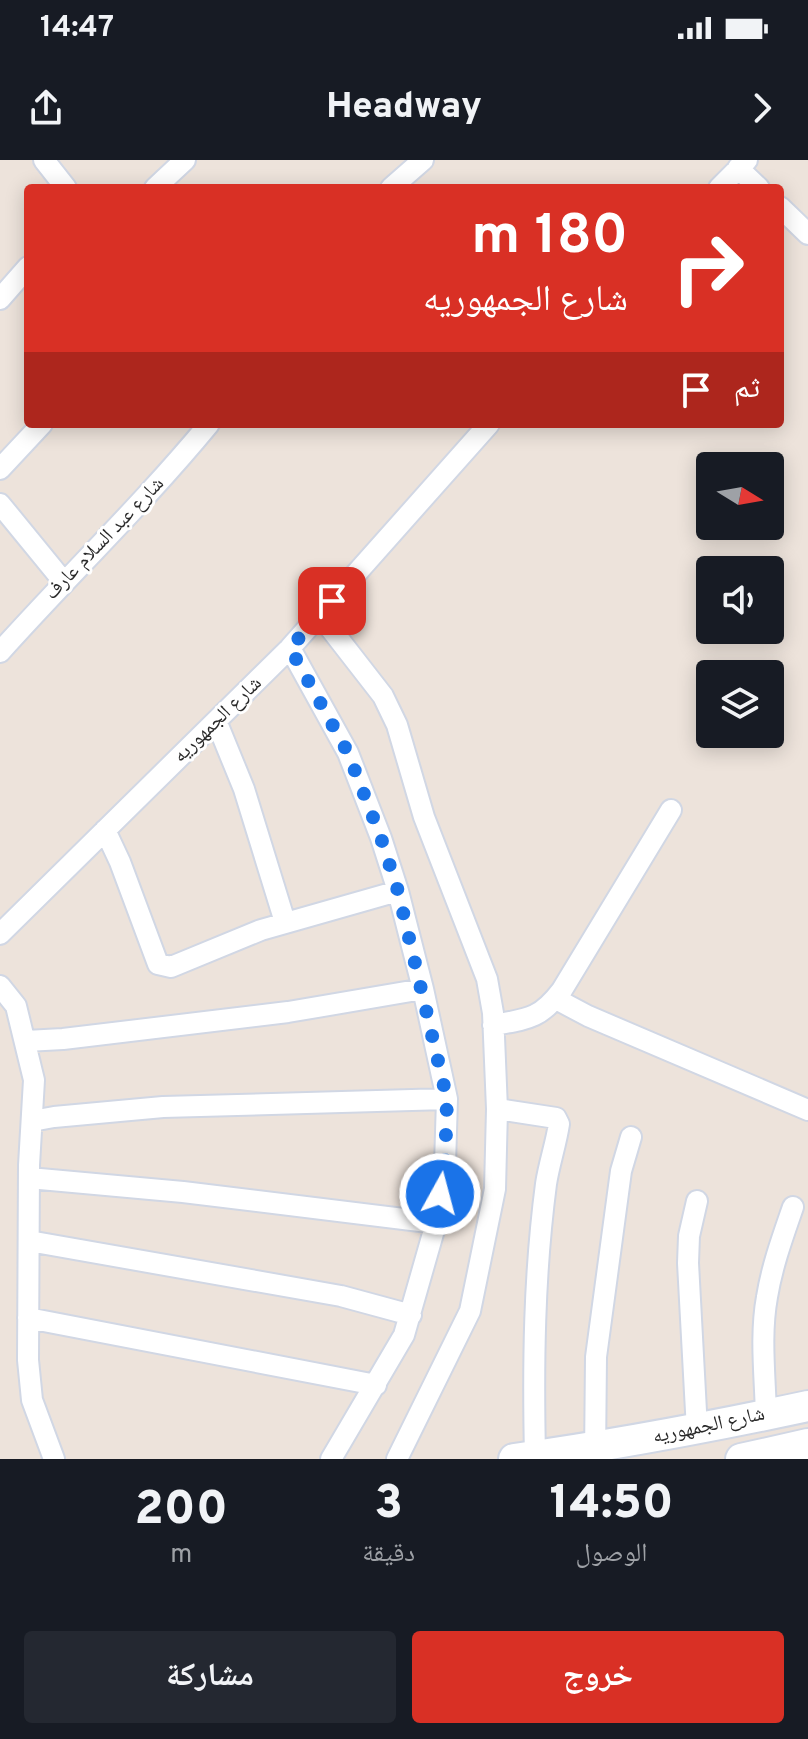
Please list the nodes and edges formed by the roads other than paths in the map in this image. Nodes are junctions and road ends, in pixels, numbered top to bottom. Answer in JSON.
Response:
{"nodes":[{"id":1,"x":44,"y":160,"type":"edge"},
{"id":2,"x":185,"y":160,"type":"edge"},
{"id":3,"x":423,"y":160,"type":"edge"},
{"id":4,"x":742,"y":164,"type":"edge"},
{"id":5,"x":63,"y":184,"type":"edge"},
{"id":6,"x":159,"y":184,"type":"edge"},
{"id":7,"x":396,"y":184,"type":"edge"},
{"id":8,"x":723,"y":184,"type":"edge"},
{"id":9,"x":756,"y":184,"type":"edge"},
{"id":10,"x":784,"y":211,"type":"edge"},
{"id":11,"x":808,"y":234,"type":"edge"},
{"id":12,"x":24,"y":272,"type":"edge"},
{"id":13,"x":0,"y":299,"type":"edge"},
{"id":14,"x":38,"y":428,"type":"edge"},
{"id":15,"x":206,"y":428,"type":"edge"},
{"id":16,"x":485,"y":428,"type":"edge"},
{"id":17,"x":0,"y":469,"type":"edge"},
{"id":18,"x":0,"y":504,"type":"edge"},
{"id":19,"x":63,"y":581,"type":"junction"},
{"id":20,"x":320,"y":615,"type":"junction"},
{"id":21,"x":290,"y":648,"type":"junction"},
{"id":22,"x":0,"y":652,"type":"edge"},
{"id":23,"x":217,"y":723,"type":"junction"},
{"id":24,"x":671,"y":810,"type":"dead end"},
{"id":25,"x":105,"y":830,"type":"junction"},
{"id":26,"x":398,"y":891,"type":"junction"},
{"id":27,"x":285,"y":922,"type":"junction"},
{"id":28,"x":0,"y":934,"type":"edge"},
{"id":29,"x":0,"y":986,"type":"edge"},
{"id":30,"x":423,"y":989,"type":"junction"},
{"id":31,"x":556,"y":999,"type":"junction"},
{"id":32,"x":493,"y":1025,"type":"junction"},
{"id":33,"x":26,"y":1041,"type":"junction"},
{"id":34,"x":447,"y":1099,"type":"junction"},
{"id":35,"x":497,"y":1109,"type":"junction"},
{"id":36,"x":808,"y":1110,"type":"edge"},
{"id":37,"x":32,"y":1121,"type":"junction"},
{"id":38,"x":631,"y":1137,"type":"dead end"},
{"id":39,"x":29,"y":1178,"type":"junction"},
{"id":40,"x":697,"y":1201,"type":"dead end"},
{"id":41,"x":793,"y":1207,"type":"dead end"},
{"id":42,"x":436,"y":1223,"type":"junction"},
{"id":43,"x":29,"y":1241,"type":"junction"},
{"id":44,"x":411,"y":1315,"type":"junction"},
{"id":45,"x":28,"y":1318,"type":"junction"},
{"id":46,"x":376,"y":1385,"type":"junction"},
{"id":47,"x":808,"y":1406,"type":"edge"},
{"id":48,"x":766,"y":1415,"type":"junction"},
{"id":49,"x":697,"y":1430,"type":"junction"},
{"id":50,"x":808,"y":1444,"type":"edge"},
{"id":51,"x":594,"y":1454,"type":"edge"},
{"id":52,"x":759,"y":1457,"type":"edge"},
{"id":53,"x":524,"y":1458,"type":"edge"},
{"id":54,"x":54,"y":1459,"type":"edge"},
{"id":55,"x":331,"y":1459,"type":"edge"},
{"id":56,"x":397,"y":1459,"type":"edge"}],
"edges":[{"from":1,"to":5,"type":"street"},
{"from":2,"to":6,"type":"street"},
{"from":3,"to":7,"type":"street"},
{"from":4,"to":8,"type":"street"},
{"from":4,"to":9,"type":"street"},
{"from":10,"to":11,"type":"street"},
{"from":12,"to":13,"type":"street"},
{"from":14,"to":17,"type":"street"},
{"from":15,"to":19,"type":"street","name":"شارع عبد السلام عارف"},
{"from":16,"to":20,"type":"street","name":"شارع الجمهوريه"},
{"from":18,"to":19,"type":"street"},
{"from":19,"to":22,"type":"street","name":"شارع عبد السلام عارف"},
{"from":20,"to":21,"type":"street","name":"شارع الجمهوريه"},
{"from":20,"to":32,"type":"street"},
{"from":21,"to":23,"type":"street","name":"شارع الجمهوريه"},
{"from":21,"to":26,"type":"street"},
{"from":23,"to":25,"type":"street","name":"شارع الجمهوريه"},
{"from":23,"to":27,"type":"street"},
{"from":24,"to":31,"type":"street"},
{"from":25,"to":27,"type":"street"},
{"from":25,"to":28,"type":"street","name":"شارع الجمهوريه"},
{"from":26,"to":27,"type":"street"},
{"from":26,"to":30,"type":"street"},
{"from":29,"to":33,"type":"street"},
{"from":30,"to":33,"type":"street"},
{"from":30,"to":34,"type":"street"},
{"from":31,"to":32,"type":"street"},
{"from":31,"to":36,"type":"street"},
{"from":32,"to":35,"type":"street"},
{"from":33,"to":37,"type":"street"},
{"from":34,"to":37,"type":"street"},
{"from":34,"to":42,"type":"street"},
{"from":35,"to":53,"type":"street"},
{"from":35,"to":56,"type":"street"},
{"from":37,"to":39,"type":"street"},
{"from":38,"to":51,"type":"street"},
{"from":39,"to":42,"type":"street"},
{"from":39,"to":43,"type":"street"},
{"from":40,"to":49,"type":"street"},
{"from":41,"to":48,"type":"street"},
{"from":42,"to":44,"type":"street"},
{"from":43,"to":44,"type":"street"},
{"from":43,"to":45,"type":"street"},
{"from":44,"to":46,"type":"street"},
{"from":45,"to":46,"type":"street"},
{"from":45,"to":54,"type":"street"},
{"from":46,"to":55,"type":"street"},
{"from":47,"to":48,"type":"street","name":"شارع الجمهوريه"},
{"from":48,"to":49,"type":"street","name":"شارع الجمهوريه"},
{"from":49,"to":51,"type":"street","name":"شارع الجمهوريه"},
{"from":50,"to":52,"type":"street","name":"شارع الجمهوريه"},
{"from":51,"to":53,"type":"street","name":"شارع الجمهوريه"}]}
